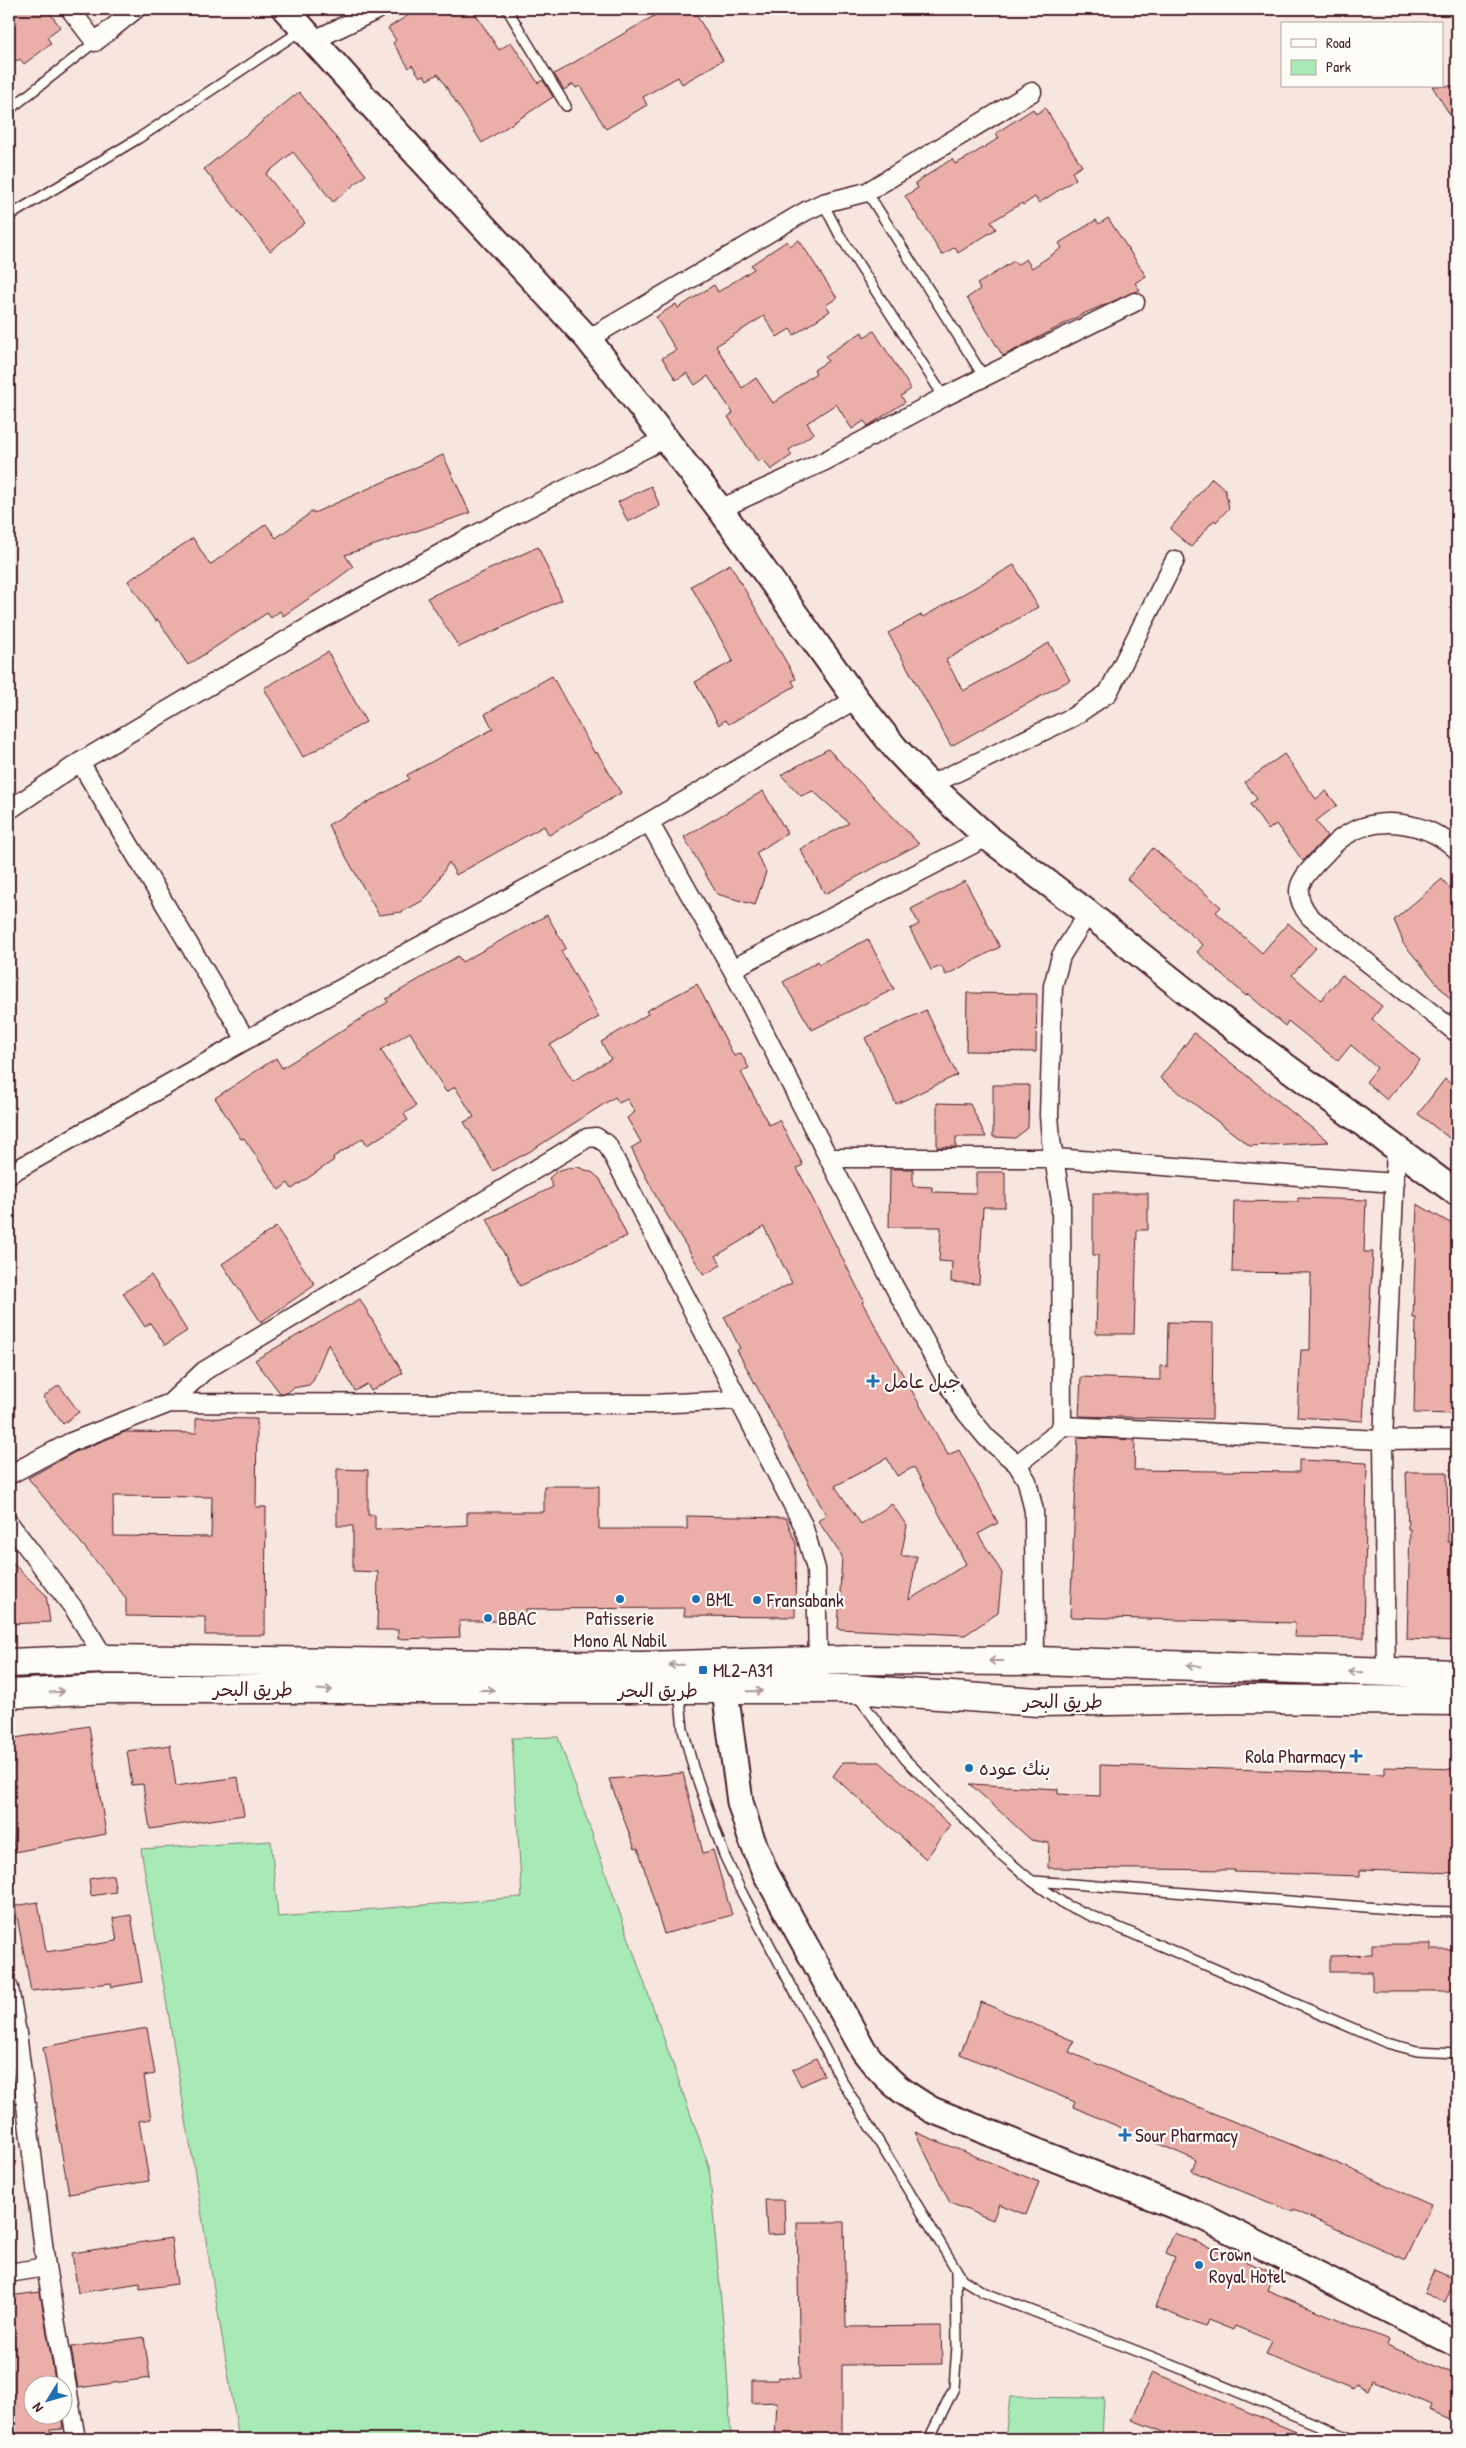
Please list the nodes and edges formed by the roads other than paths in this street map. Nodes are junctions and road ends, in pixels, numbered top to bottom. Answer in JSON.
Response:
{"nodes":[{"id":1,"x":70,"y":9,"type":"edge"},
{"id":2,"x":136,"y":9,"type":"edge"},
{"id":3,"x":285,"y":9,"type":"edge"},
{"id":4,"x":379,"y":9,"type":"edge"},
{"id":5,"x":507,"y":9,"type":"edge"},
{"id":6,"x":308,"y":36,"type":"junction"},
{"id":7,"x":95,"y":42,"type":"junction"},
{"id":8,"x":1032,"y":92,"type":"dead end"},
{"id":9,"x":566,"y":106,"type":"dead end"},
{"id":10,"x":9,"y":110,"type":"edge"},
{"id":11,"x":867,"y":192,"type":"junction"},
{"id":12,"x":823,"y":203,"type":"junction"},
{"id":13,"x":9,"y":216,"type":"edge"},
{"id":14,"x":1135,"y":302,"type":"dead end"},
{"id":15,"x":588,"y":339,"type":"junction"},
{"id":16,"x":984,"y":377,"type":"junction"},
{"id":17,"x":944,"y":397,"type":"junction"},
{"id":18,"x":664,"y":439,"type":"junction"},
{"id":19,"x":720,"y":509,"type":"junction"},
{"id":20,"x":1175,"y":560,"type":"dead end"},
{"id":21,"x":856,"y":699,"type":"junction"},
{"id":22,"x":80,"y":762,"type":"junction"},
{"id":23,"x":930,"y":785,"type":"junction"},
{"id":24,"x":9,"y":810,"type":"edge"},
{"id":25,"x":649,"y":822,"type":"junction"},
{"id":26,"x":987,"y":837,"type":"junction"},
{"id":27,"x":1457,"y":850,"type":"edge"},
{"id":28,"x":1088,"y":913,"type":"junction"},
{"id":29,"x":732,"y":969,"type":"junction"},
{"id":30,"x":1457,"y":1033,"type":"edge"},
{"id":31,"x":246,"y":1040,"type":"junction"},
{"id":32,"x":1396,"y":1148,"type":"junction"},
{"id":33,"x":830,"y":1158,"type":"junction"},
{"id":34,"x":1054,"y":1158,"type":"junction"},
{"id":35,"x":9,"y":1174,"type":"edge"},
{"id":36,"x":1395,"y":1183,"type":"junction"},
{"id":37,"x":1457,"y":1193,"type":"edge"},
{"id":38,"x":739,"y":1400,"type":"junction"},
{"id":39,"x":170,"y":1403,"type":"junction"},
{"id":40,"x":1062,"y":1426,"type":"junction"},
{"id":41,"x":1457,"y":1439,"type":"edge"},
{"id":42,"x":1383,"y":1440,"type":"junction"},
{"id":43,"x":1017,"y":1464,"type":"junction"},
{"id":44,"x":9,"y":1475,"type":"edge"},
{"id":45,"x":9,"y":1523,"type":"edge"},
{"id":46,"x":105,"y":1659,"type":"junction"},
{"id":47,"x":818,"y":1660,"type":"junction"},
{"id":48,"x":1035,"y":1661,"type":"junction"},
{"id":49,"x":9,"y":1663,"type":"edge"},
{"id":50,"x":1386,"y":1673,"type":"junction"},
{"id":51,"x":1457,"y":1674,"type":"edge"},
{"id":52,"x":852,"y":1689,"type":"junction"},
{"id":53,"x":679,"y":1690,"type":"junction"},
{"id":54,"x":724,"y":1691,"type":"junction"},
{"id":55,"x":9,"y":1694,"type":"edge"},
{"id":56,"x":1457,"y":1701,"type":"edge"},
{"id":57,"x":1032,"y":1881,"type":"junction"},
{"id":58,"x":1457,"y":1912,"type":"edge"},
{"id":59,"x":9,"y":1988,"type":"edge"},
{"id":60,"x":1457,"y":2053,"type":"edge"},
{"id":61,"x":46,"y":2267,"type":"junction"},
{"id":62,"x":956,"y":2271,"type":"junction"},
{"id":63,"x":9,"y":2273,"type":"edge"},
{"id":64,"x":1457,"y":2344,"type":"edge"},
{"id":65,"x":76,"y":2439,"type":"edge"},
{"id":66,"x":929,"y":2439,"type":"edge"},
{"id":67,"x":1352,"y":2439,"type":"edge"}],
"edges":[{"from":1,"to":7,"type":"street"},
{"from":2,"to":7,"type":"street"},
{"from":3,"to":6,"type":"main road"},
{"from":4,"to":6,"type":"street"},
{"from":5,"to":9,"type":"lane"},
{"from":6,"to":13,"type":"lane"},
{"from":6,"to":15,"type":"main road"},
{"from":7,"to":10,"type":"lane"},
{"from":8,"to":11,"type":"street"},
{"from":11,"to":12,"type":"street"},
{"from":11,"to":16,"type":"lane"},
{"from":12,"to":15,"type":"street"},
{"from":12,"to":17,"type":"lane"},
{"from":14,"to":16,"type":"street"},
{"from":15,"to":18,"type":"main road"},
{"from":16,"to":17,"type":"street"},
{"from":17,"to":19,"type":"street"},
{"from":18,"to":19,"type":"main road"},
{"from":18,"to":22,"type":"street"},
{"from":19,"to":21,"type":"main road"},
{"from":20,"to":23,"type":"street"},
{"from":21,"to":23,"type":"main road"},
{"from":21,"to":25,"type":"street"},
{"from":22,"to":24,"type":"street"},
{"from":22,"to":31,"type":"street"},
{"from":23,"to":26,"type":"main road"},
{"from":25,"to":29,"type":"street"},
{"from":25,"to":31,"type":"street"},
{"from":26,"to":28,"type":"main road"},
{"from":26,"to":29,"type":"street"},
{"from":27,"to":30,"type":"street"},
{"from":28,"to":32,"type":"main road"},
{"from":28,"to":34,"type":"street"},
{"from":29,"to":33,"type":"street"},
{"from":31,"to":35,"type":"street"},
{"from":32,"to":36,"type":"street"},
{"from":32,"to":37,"type":"main road"},
{"from":33,"to":34,"type":"street"},
{"from":33,"to":43,"type":"street"},
{"from":34,"to":36,"type":"street"},
{"from":34,"to":40,"type":"street"},
{"from":36,"to":42,"type":"street"},
{"from":38,"to":39,"type":"street"},
{"from":38,"to":39,"type":"street"},
{"from":38,"to":47,"type":"street"},
{"from":39,"to":44,"type":"street"},
{"from":40,"to":42,"type":"street"},
{"from":40,"to":43,"type":"street"},
{"from":41,"to":42,"type":"street"},
{"from":42,"to":50,"type":"street"},
{"from":43,"to":48,"type":"street"},
{"from":45,"to":46,"type":"street"},
{"from":47,"to":46,"type":"highway","name":"طريق البحر","one_way":true},
{"from":46,"to":49,"type":"highway","name":"طريق البحر"},
{"from":48,"to":47,"type":"highway","name":"طريق البحر","one_way":true},
{"from":50,"to":48,"type":"highway","name":"طريق البحر","one_way":true},
{"from":50,"to":51,"type":"highway","name":"طريق البحر"},
{"from":54,"to":52,"type":"highway","name":"طريق البحر","one_way":true},
{"from":52,"to":56,"type":"highway","name":"طريق البحر"},
{"from":52,"to":57,"type":"lane"},
{"from":53,"to":54,"type":"highway","name":"طريق البحر"},
{"from":55,"to":53,"type":"highway","name":"طريق البحر","one_way":true},
{"from":53,"to":62,"type":"lane"},
{"from":54,"to":64,"type":"main road"},
{"from":57,"to":58,"type":"lane"},
{"from":57,"to":60,"type":"lane"},
{"from":59,"to":61,"type":"street"},
{"from":61,"to":63,"type":"street"},
{"from":61,"to":65,"type":"street"},
{"from":62,"to":66,"type":"lane"},
{"from":62,"to":67,"type":"lane"}]}
